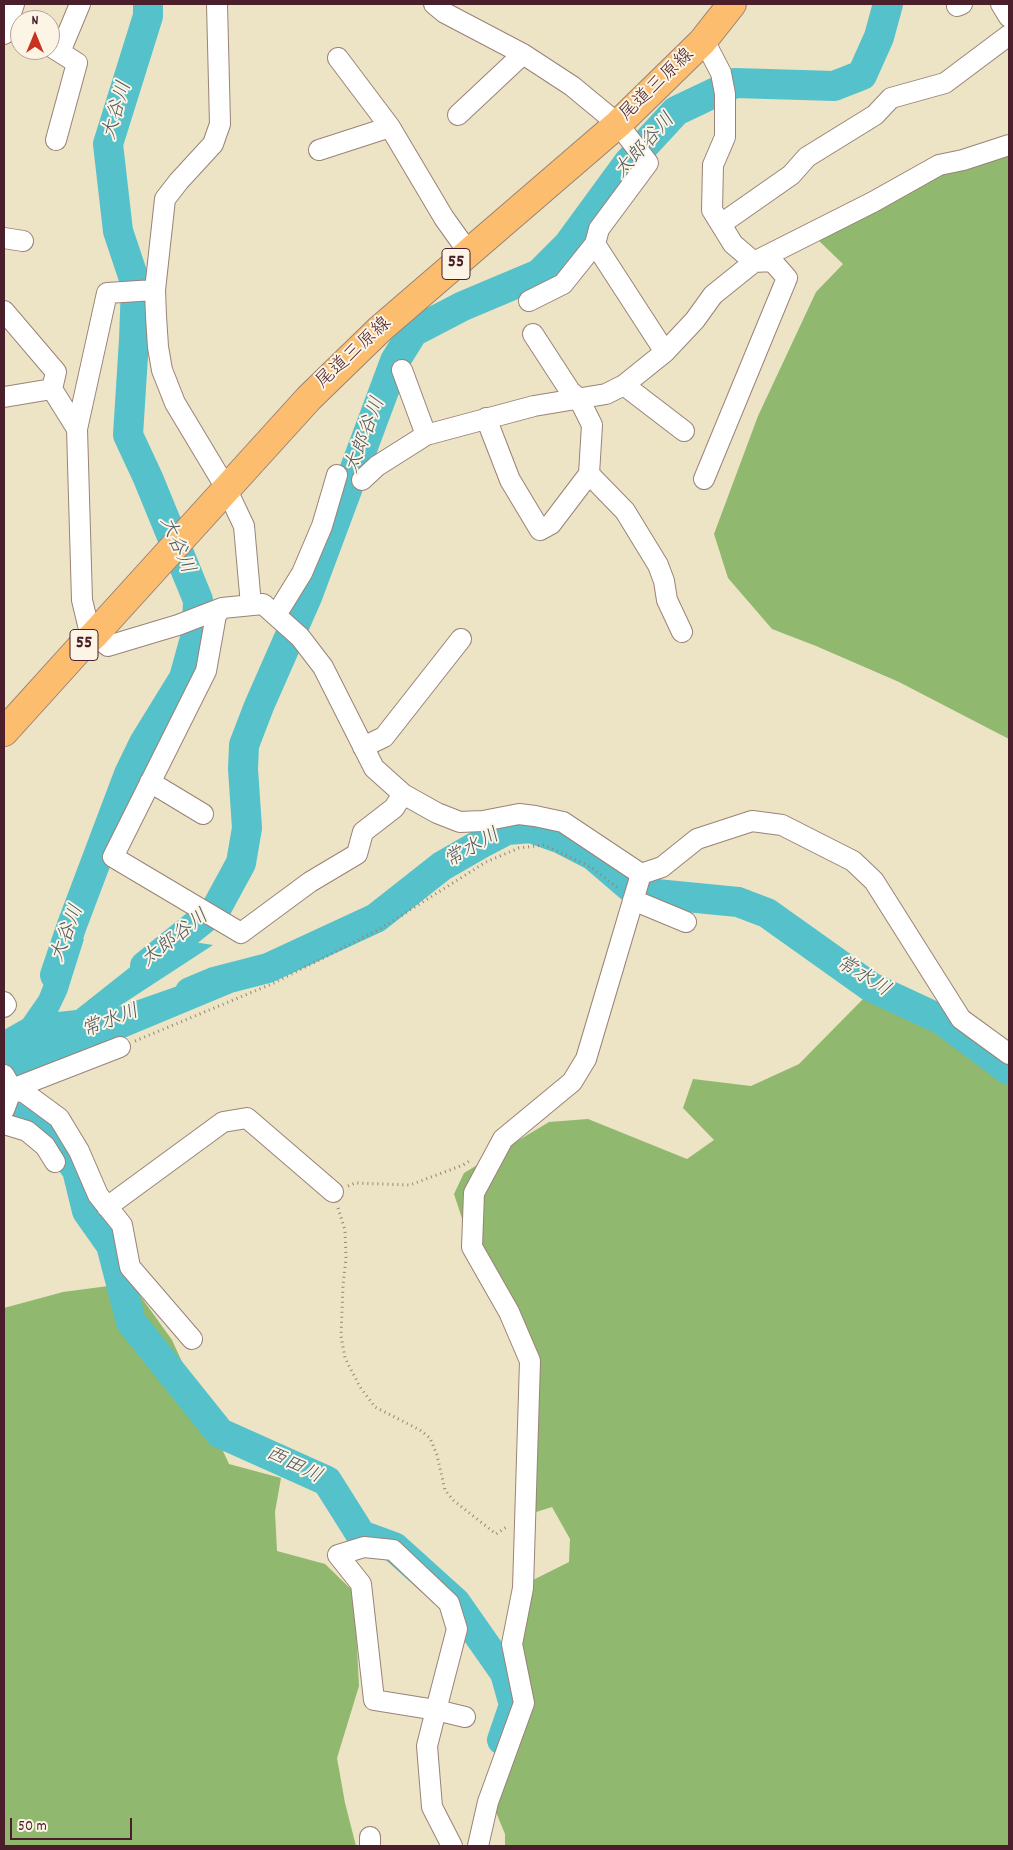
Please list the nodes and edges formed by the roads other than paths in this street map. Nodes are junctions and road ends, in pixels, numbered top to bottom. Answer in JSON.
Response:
{"nodes":[{"id":1,"x":80,"y":4,"type":"edge"},
{"id":2,"x":218,"y":4,"type":"edge"},
{"id":3,"x":434,"y":4,"type":"edge"},
{"id":4,"x":732,"y":4,"type":"edge"},
{"id":5,"x":1001,"y":4,"type":"edge"},
{"id":6,"x":1009,"y":17,"type":"edge"},
{"id":7,"x":1009,"y":35,"type":"edge"},
{"id":8,"x":60,"y":40,"type":"edge"},
{"id":9,"x":702,"y":42,"type":"junction"},
{"id":10,"x":60,"y":52,"type":"edge"},
{"id":11,"x":523,"y":54,"type":"junction"},
{"id":12,"x":338,"y":58,"type":"dead end"},
{"id":13,"x":458,"y":115,"type":"dead end"},
{"id":14,"x":618,"y":124,"type":"junction"},
{"id":15,"x":390,"y":127,"type":"junction"},
{"id":16,"x":56,"y":140,"type":"dead end"},
{"id":17,"x":1009,"y":145,"type":"edge"},
{"id":18,"x":319,"y":150,"type":"dead end"},
{"id":19,"x":721,"y":224,"type":"junction"},
{"id":20,"x":595,"y":244,"type":"junction"},
{"id":21,"x":469,"y":253,"type":"junction"},
{"id":22,"x":754,"y":262,"type":"junction"},
{"id":23,"x":155,"y":290,"type":"junction"},
{"id":24,"x":529,"y":301,"type":"dead end"},
{"id":25,"x":4,"y":310,"type":"edge"},
{"id":26,"x":533,"y":334,"type":"dead end"},
{"id":27,"x":665,"y":352,"type":"junction"},
{"id":28,"x":402,"y":370,"type":"dead end"},
{"id":29,"x":624,"y":385,"type":"junction"},
{"id":30,"x":52,"y":390,"type":"junction"},
{"id":31,"x":4,"y":397,"type":"edge"},
{"id":32,"x":579,"y":399,"type":"junction"},
{"id":33,"x":486,"y":418,"type":"junction"},
{"id":34,"x":77,"y":429,"type":"junction"},
{"id":35,"x":684,"y":431,"type":"dead end"},
{"id":36,"x":426,"y":435,"type":"junction"},
{"id":37,"x":589,"y":474,"type":"junction"},
{"id":38,"x":337,"y":475,"type":"dead end"},
{"id":39,"x":704,"y":479,"type":"dead end"},
{"id":40,"x":362,"y":480,"type":"dead end"},
{"id":41,"x":226,"y":488,"type":"junction"},
{"id":42,"x":251,"y":605,"type":"junction"},
{"id":43,"x":222,"y":608,"type":"junction"},
{"id":44,"x":280,"y":619,"type":"junction"},
{"id":45,"x":682,"y":632,"type":"dead end"},
{"id":46,"x":94,"y":634,"type":"junction"},
{"id":47,"x":461,"y":639,"type":"dead end"},
{"id":48,"x":4,"y":732,"type":"edge"},
{"id":49,"x":363,"y":747,"type":"junction"},
{"id":50,"x":150,"y":782,"type":"junction"},
{"id":51,"x":403,"y":794,"type":"junction"},
{"id":52,"x":203,"y":814,"type":"dead end"},
{"id":53,"x":641,"y":874,"type":"junction"},
{"id":54,"x":633,"y":900,"type":"junction"},
{"id":55,"x":686,"y":922,"type":"dead end"},
{"id":56,"x":4,"y":1002,"type":"edge"},
{"id":57,"x":4,"y":1007,"type":"edge"},
{"id":58,"x":120,"y":1047,"type":"road end"},
{"id":59,"x":1009,"y":1054,"type":"edge"},
{"id":60,"x":8,"y":1082,"type":"edge"},
{"id":61,"x":4,"y":1110,"type":"edge"},
{"id":62,"x":4,"y":1124,"type":"edge"},
{"id":63,"x":55,"y":1162,"type":"dead end"},
{"id":64,"x":333,"y":1192,"type":"road end"},
{"id":65,"x":107,"y":1207,"type":"junction"},
{"id":66,"x":192,"y":1339,"type":"dead end"},
{"id":67,"x":436,"y":1710,"type":"junction"},
{"id":68,"x":465,"y":1717,"type":"dead end"},
{"id":69,"x":452,"y":1846,"type":"edge"},
{"id":70,"x":478,"y":1846,"type":"edge"}],
"edges":[{"from":1,"to":8,"type":"street"},
{"from":2,"to":23,"type":"street"},
{"from":3,"to":11,"type":"street"},
{"from":4,"to":9,"type":"main road","name":"尾道三原線","number":"55"},
{"from":5,"to":6,"type":"street"},
{"from":7,"to":19,"type":"street"},
{"from":9,"to":14,"type":"main road","name":"尾道三原線","number":"55"},
{"from":9,"to":19,"type":"street"},
{"from":10,"to":16,"type":"street"},
{"from":11,"to":13,"type":"street"},
{"from":11,"to":14,"type":"street"},
{"from":12,"to":15,"type":"street"},
{"from":14,"to":20,"type":"street"},
{"from":14,"to":21,"type":"main road","name":"尾道三原線","number":"55"},
{"from":15,"to":18,"type":"street"},
{"from":15,"to":21,"type":"street"},
{"from":17,"to":22,"type":"street"},
{"from":19,"to":22,"type":"street"},
{"from":20,"to":24,"type":"street"},
{"from":20,"to":27,"type":"street"},
{"from":21,"to":41,"type":"main road","name":"尾道三原線","number":"55"},
{"from":22,"to":27,"type":"street"},
{"from":22,"to":39,"type":"street"},
{"from":23,"to":34,"type":"street"},
{"from":23,"to":41,"type":"street"},
{"from":25,"to":30,"type":"street"},
{"from":26,"to":32,"type":"street"},
{"from":27,"to":29,"type":"street"},
{"from":28,"to":36,"type":"street"},
{"from":29,"to":32,"type":"street"},
{"from":29,"to":35,"type":"street"},
{"from":30,"to":31,"type":"street"},
{"from":30,"to":34,"type":"street"},
{"from":32,"to":33,"type":"street"},
{"from":32,"to":37,"type":"street"},
{"from":33,"to":36,"type":"street"},
{"from":33,"to":37,"type":"street"},
{"from":34,"to":46,"type":"street"},
{"from":36,"to":40,"type":"street"},
{"from":37,"to":45,"type":"street"},
{"from":38,"to":44,"type":"street"},
{"from":41,"to":42,"type":"street"},
{"from":41,"to":46,"type":"main road","name":"尾道三原線","number":"55"},
{"from":42,"to":43,"type":"street"},
{"from":42,"to":44,"type":"street"},
{"from":43,"to":46,"type":"street"},
{"from":43,"to":50,"type":"street"},
{"from":44,"to":49,"type":"street"},
{"from":46,"to":48,"type":"main road","name":"尾道三原線","number":"55"},
{"from":47,"to":49,"type":"street"},
{"from":49,"to":51,"type":"street"},
{"from":50,"to":51,"type":"street"},
{"from":50,"to":52,"type":"street"},
{"from":51,"to":53,"type":"street"},
{"from":53,"to":54,"type":"street"},
{"from":53,"to":59,"type":"street"},
{"from":54,"to":55,"type":"street"},
{"from":54,"to":70,"type":"street"},
{"from":56,"to":57,"type":"street"},
{"from":58,"to":60,"type":"street"},
{"from":60,"to":61,"type":"street"},
{"from":60,"to":65,"type":"street"},
{"from":62,"to":63,"type":"street"},
{"from":64,"to":65,"type":"street"},
{"from":65,"to":66,"type":"street"},
{"from":67,"to":67,"type":"street"},
{"from":67,"to":68,"type":"street"},
{"from":67,"to":69,"type":"street"}]}
